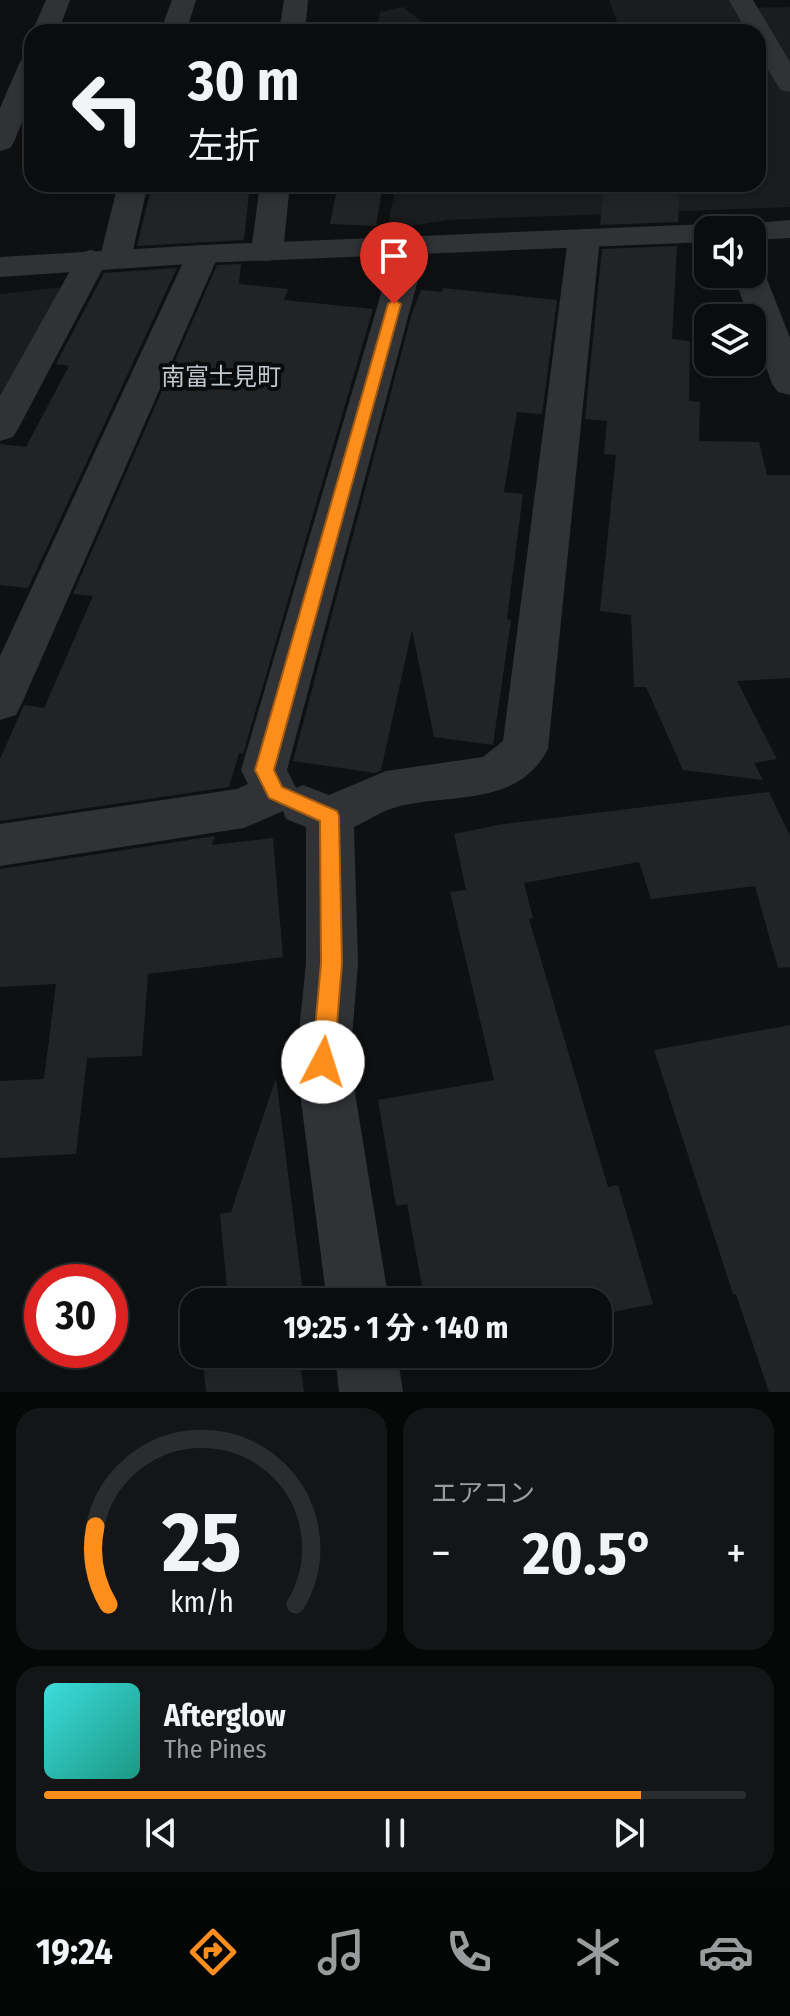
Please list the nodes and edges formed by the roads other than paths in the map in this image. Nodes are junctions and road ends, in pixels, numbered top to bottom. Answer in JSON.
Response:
{"nodes":[{"id":1,"x":58,"y":0,"type":"edge"},
{"id":2,"x":184,"y":0,"type":"edge"},
{"id":3,"x":296,"y":0,"type":"edge"},
{"id":4,"x":741,"y":0,"type":"edge"},
{"id":5,"x":48,"y":24,"type":"edge"},
{"id":6,"x":176,"y":24,"type":"edge"},
{"id":7,"x":293,"y":24,"type":"edge"},
{"id":8,"x":755,"y":24,"type":"edge"},
{"id":9,"x":766,"y":43,"type":"edge"},
{"id":10,"x":24,"y":84,"type":"edge"},
{"id":11,"x":790,"y":84,"type":"edge"},
{"id":12,"x":0,"y":142,"type":"edge"},
{"id":13,"x":130,"y":192,"type":"edge"},
{"id":14,"x":274,"y":192,"type":"edge"},
{"id":15,"x":790,"y":229,"type":"edge"},
{"id":16,"x":766,"y":230,"type":"edge"},
{"id":17,"x":694,"y":234,"type":"edge"},
{"id":18,"x":584,"y":238,"type":"junction"},
{"id":19,"x":411,"y":246,"type":"junction"},
{"id":20,"x":267,"y":252,"type":"junction"},
{"id":21,"x":203,"y":254,"type":"junction"},
{"id":22,"x":103,"y":260,"type":"junction"},
{"id":23,"x":0,"y":267,"type":"edge"},
{"id":24,"x":754,"y":288,"type":"edge"},
{"id":25,"x":790,"y":384,"type":"edge"},
{"id":26,"x":0,"y":429,"type":"edge"},
{"id":27,"x":0,"y":703,"type":"edge"},
{"id":28,"x":275,"y":793,"type":"junction"},
{"id":29,"x":330,"y":816,"type":"junction"},
{"id":30,"x":0,"y":845,"type":"edge"},
{"id":31,"x":356,"y":1288,"type":"edge"},
{"id":32,"x":368,"y":1368,"type":"edge"},
{"id":33,"x":371,"y":1392,"type":"edge"}],
"edges":[{"from":1,"to":5,"type":"street"},
{"from":2,"to":6,"type":"street"},
{"from":3,"to":7,"type":"street"},
{"from":4,"to":8,"type":"street"},
{"from":9,"to":11,"type":"street"},
{"from":10,"to":12,"type":"street"},
{"from":13,"to":22,"type":"street"},
{"from":14,"to":20,"type":"street"},
{"from":15,"to":16,"type":"street"},
{"from":17,"to":18,"type":"street"},
{"from":18,"to":19,"type":"street"},
{"from":18,"to":29,"type":"street"},
{"from":19,"to":20,"type":"street"},
{"from":19,"to":28,"type":"street"},
{"from":20,"to":21,"type":"street"},
{"from":21,"to":22,"type":"street"},
{"from":21,"to":27,"type":"street"},
{"from":22,"to":23,"type":"street"},
{"from":22,"to":26,"type":"street"},
{"from":24,"to":25,"type":"street"},
{"from":28,"to":29,"type":"street"},
{"from":28,"to":30,"type":"street"},
{"from":29,"to":31,"type":"street"},
{"from":32,"to":33,"type":"street"}]}
